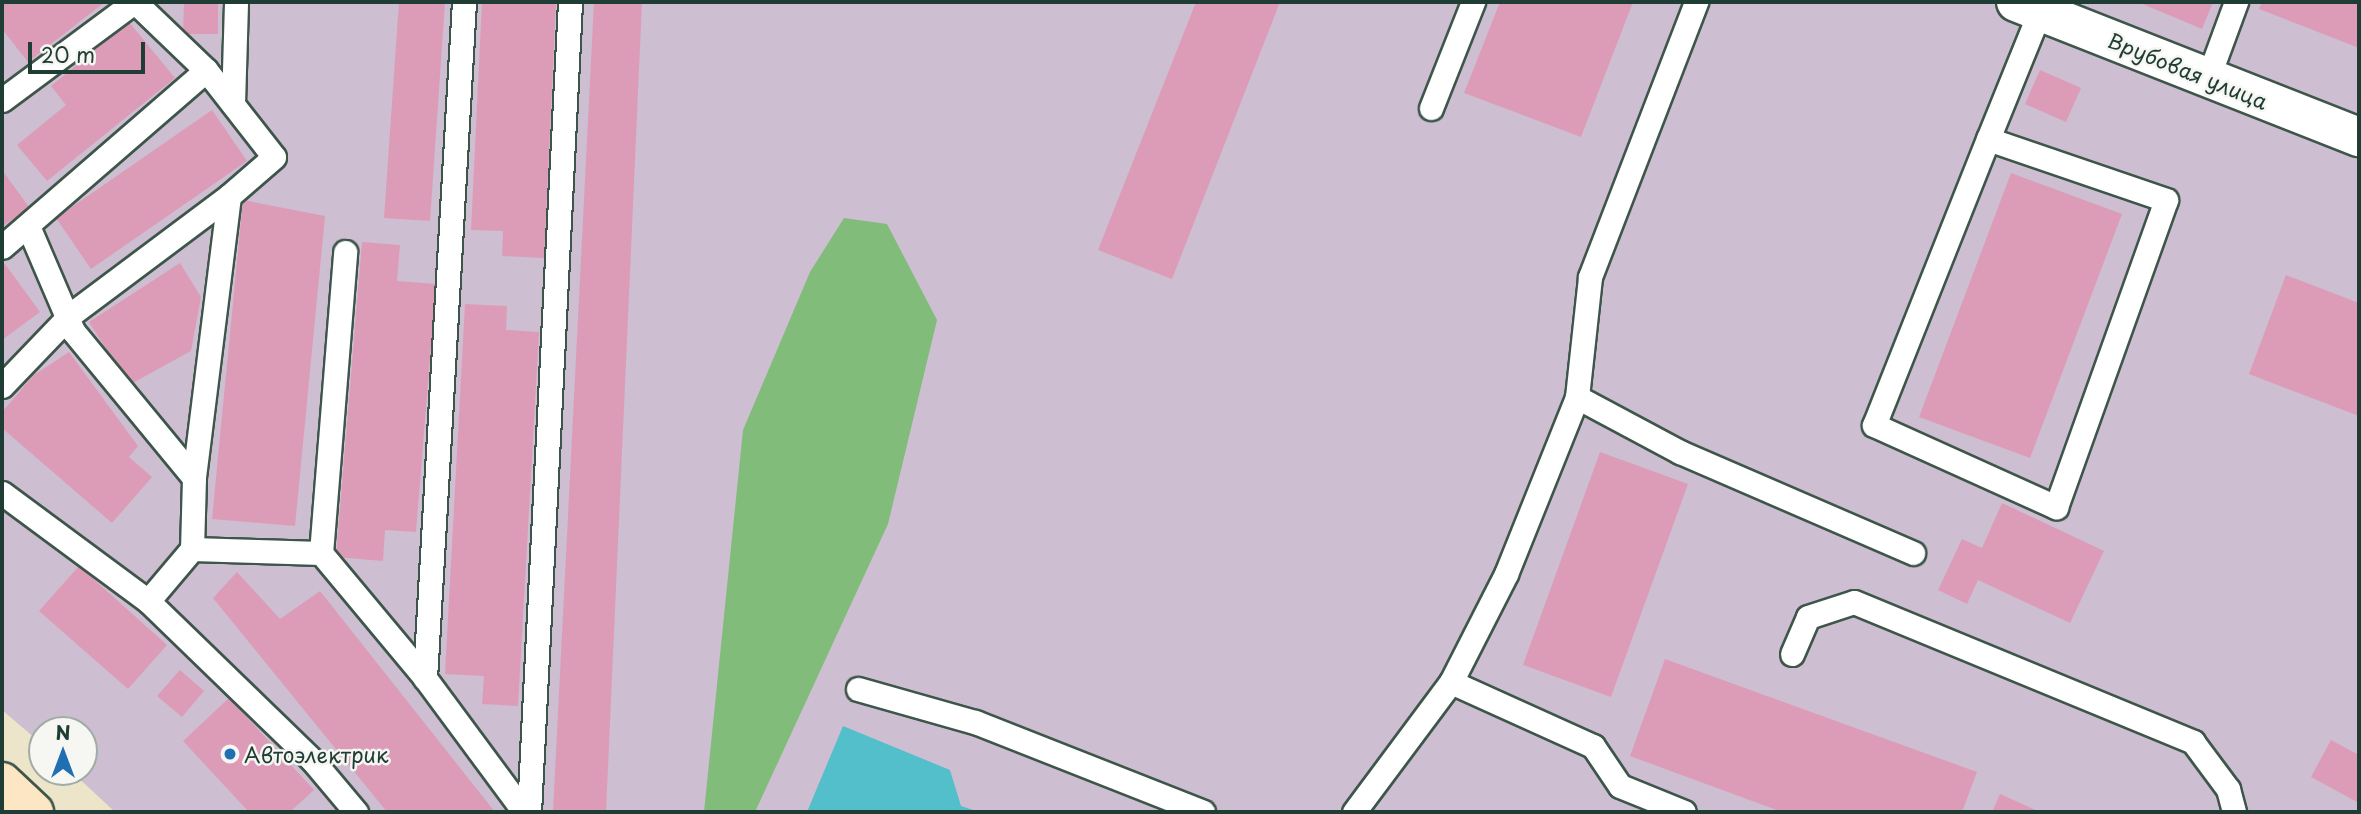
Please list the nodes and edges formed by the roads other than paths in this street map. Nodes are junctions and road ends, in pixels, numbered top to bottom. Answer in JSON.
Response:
{"nodes":[{"id":1,"x":134,"y":2,"type":"edge"},
{"id":2,"x":236,"y":2,"type":"edge"},
{"id":3,"x":464,"y":2,"type":"edge"},
{"id":4,"x":570,"y":2,"type":"edge"},
{"id":5,"x":1473,"y":2,"type":"edge"},
{"id":6,"x":1696,"y":2,"type":"edge"},
{"id":7,"x":2236,"y":2,"type":"edge"},
{"id":8,"x":2028,"y":6,"type":"edge"},
{"id":9,"x":206,"y":70,"type":"junction"},
{"id":10,"x":2208,"y":78,"type":"junction"},
{"id":11,"x":2,"y":100,"type":"edge"},
{"id":12,"x":233,"y":104,"type":"junction"},
{"id":13,"x":1431,"y":108,"type":"dead end"},
{"id":14,"x":2359,"y":137,"type":"edge"},
{"id":15,"x":1989,"y":139,"type":"junction"},
{"id":16,"x":229,"y":196,"type":"junction"},
{"id":17,"x":28,"y":226,"type":"junction"},
{"id":18,"x":2,"y":247,"type":"edge"},
{"id":19,"x":345,"y":252,"type":"dead end"},
{"id":20,"x":69,"y":315,"type":"junction"},
{"id":21,"x":2,"y":386,"type":"edge"},
{"id":22,"x":1577,"y":397,"type":"junction"},
{"id":23,"x":194,"y":478,"type":"junction"},
{"id":24,"x":2,"y":493,"type":"edge"},
{"id":25,"x":192,"y":550,"type":"junction"},
{"id":26,"x":321,"y":553,"type":"junction"},
{"id":27,"x":1913,"y":553,"type":"dead end"},
{"id":28,"x":148,"y":601,"type":"junction"},
{"id":29,"x":1792,"y":654,"type":"dead end"},
{"id":30,"x":425,"y":678,"type":"junction"},
{"id":31,"x":1451,"y":682,"type":"junction"},
{"id":32,"x":858,"y":689,"type":"dead end"},
{"id":33,"x":2,"y":782,"type":"edge"},
{"id":34,"x":34,"y":812,"type":"edge"},
{"id":35,"x":356,"y":812,"type":"edge"},
{"id":36,"x":526,"y":812,"type":"edge"},
{"id":37,"x":1203,"y":812,"type":"edge"},
{"id":38,"x":1354,"y":812,"type":"edge"},
{"id":39,"x":1684,"y":812,"type":"edge"},
{"id":40,"x":2234,"y":812,"type":"edge"}],
"edges":[{"from":1,"to":9,"type":"lane"},
{"from":1,"to":11,"type":"lane"},
{"from":2,"to":12,"type":"lane"},
{"from":3,"to":30,"type":"lane"},
{"from":4,"to":36,"type":"lane"},
{"from":5,"to":13,"type":"lane"},
{"from":6,"to":22,"type":"lane"},
{"from":7,"to":10,"type":"lane"},
{"from":8,"to":10,"type":"street","name":"Врубовая улица"},
{"from":8,"to":15,"type":"lane"},
{"from":9,"to":12,"type":"lane"},
{"from":9,"to":17,"type":"lane"},
{"from":10,"to":14,"type":"street","name":"Врубовая улица"},
{"from":12,"to":16,"type":"lane"},
{"from":15,"to":15,"type":"lane"},
{"from":16,"to":20,"type":"lane"},
{"from":16,"to":23,"type":"lane"},
{"from":17,"to":18,"type":"lane"},
{"from":17,"to":20,"type":"lane"},
{"from":19,"to":26,"type":"lane"},
{"from":20,"to":21,"type":"lane"},
{"from":20,"to":23,"type":"lane"},
{"from":22,"to":27,"type":"lane"},
{"from":22,"to":31,"type":"lane"},
{"from":23,"to":25,"type":"lane"},
{"from":24,"to":28,"type":"lane"},
{"from":25,"to":26,"type":"lane"},
{"from":25,"to":28,"type":"lane"},
{"from":26,"to":30,"type":"lane"},
{"from":28,"to":35,"type":"lane"},
{"from":29,"to":40,"type":"lane"},
{"from":30,"to":36,"type":"lane"},
{"from":31,"to":38,"type":"lane"},
{"from":31,"to":39,"type":"lane"},
{"from":32,"to":37,"type":"lane"},
{"from":33,"to":34,"type":"main road"}]}
